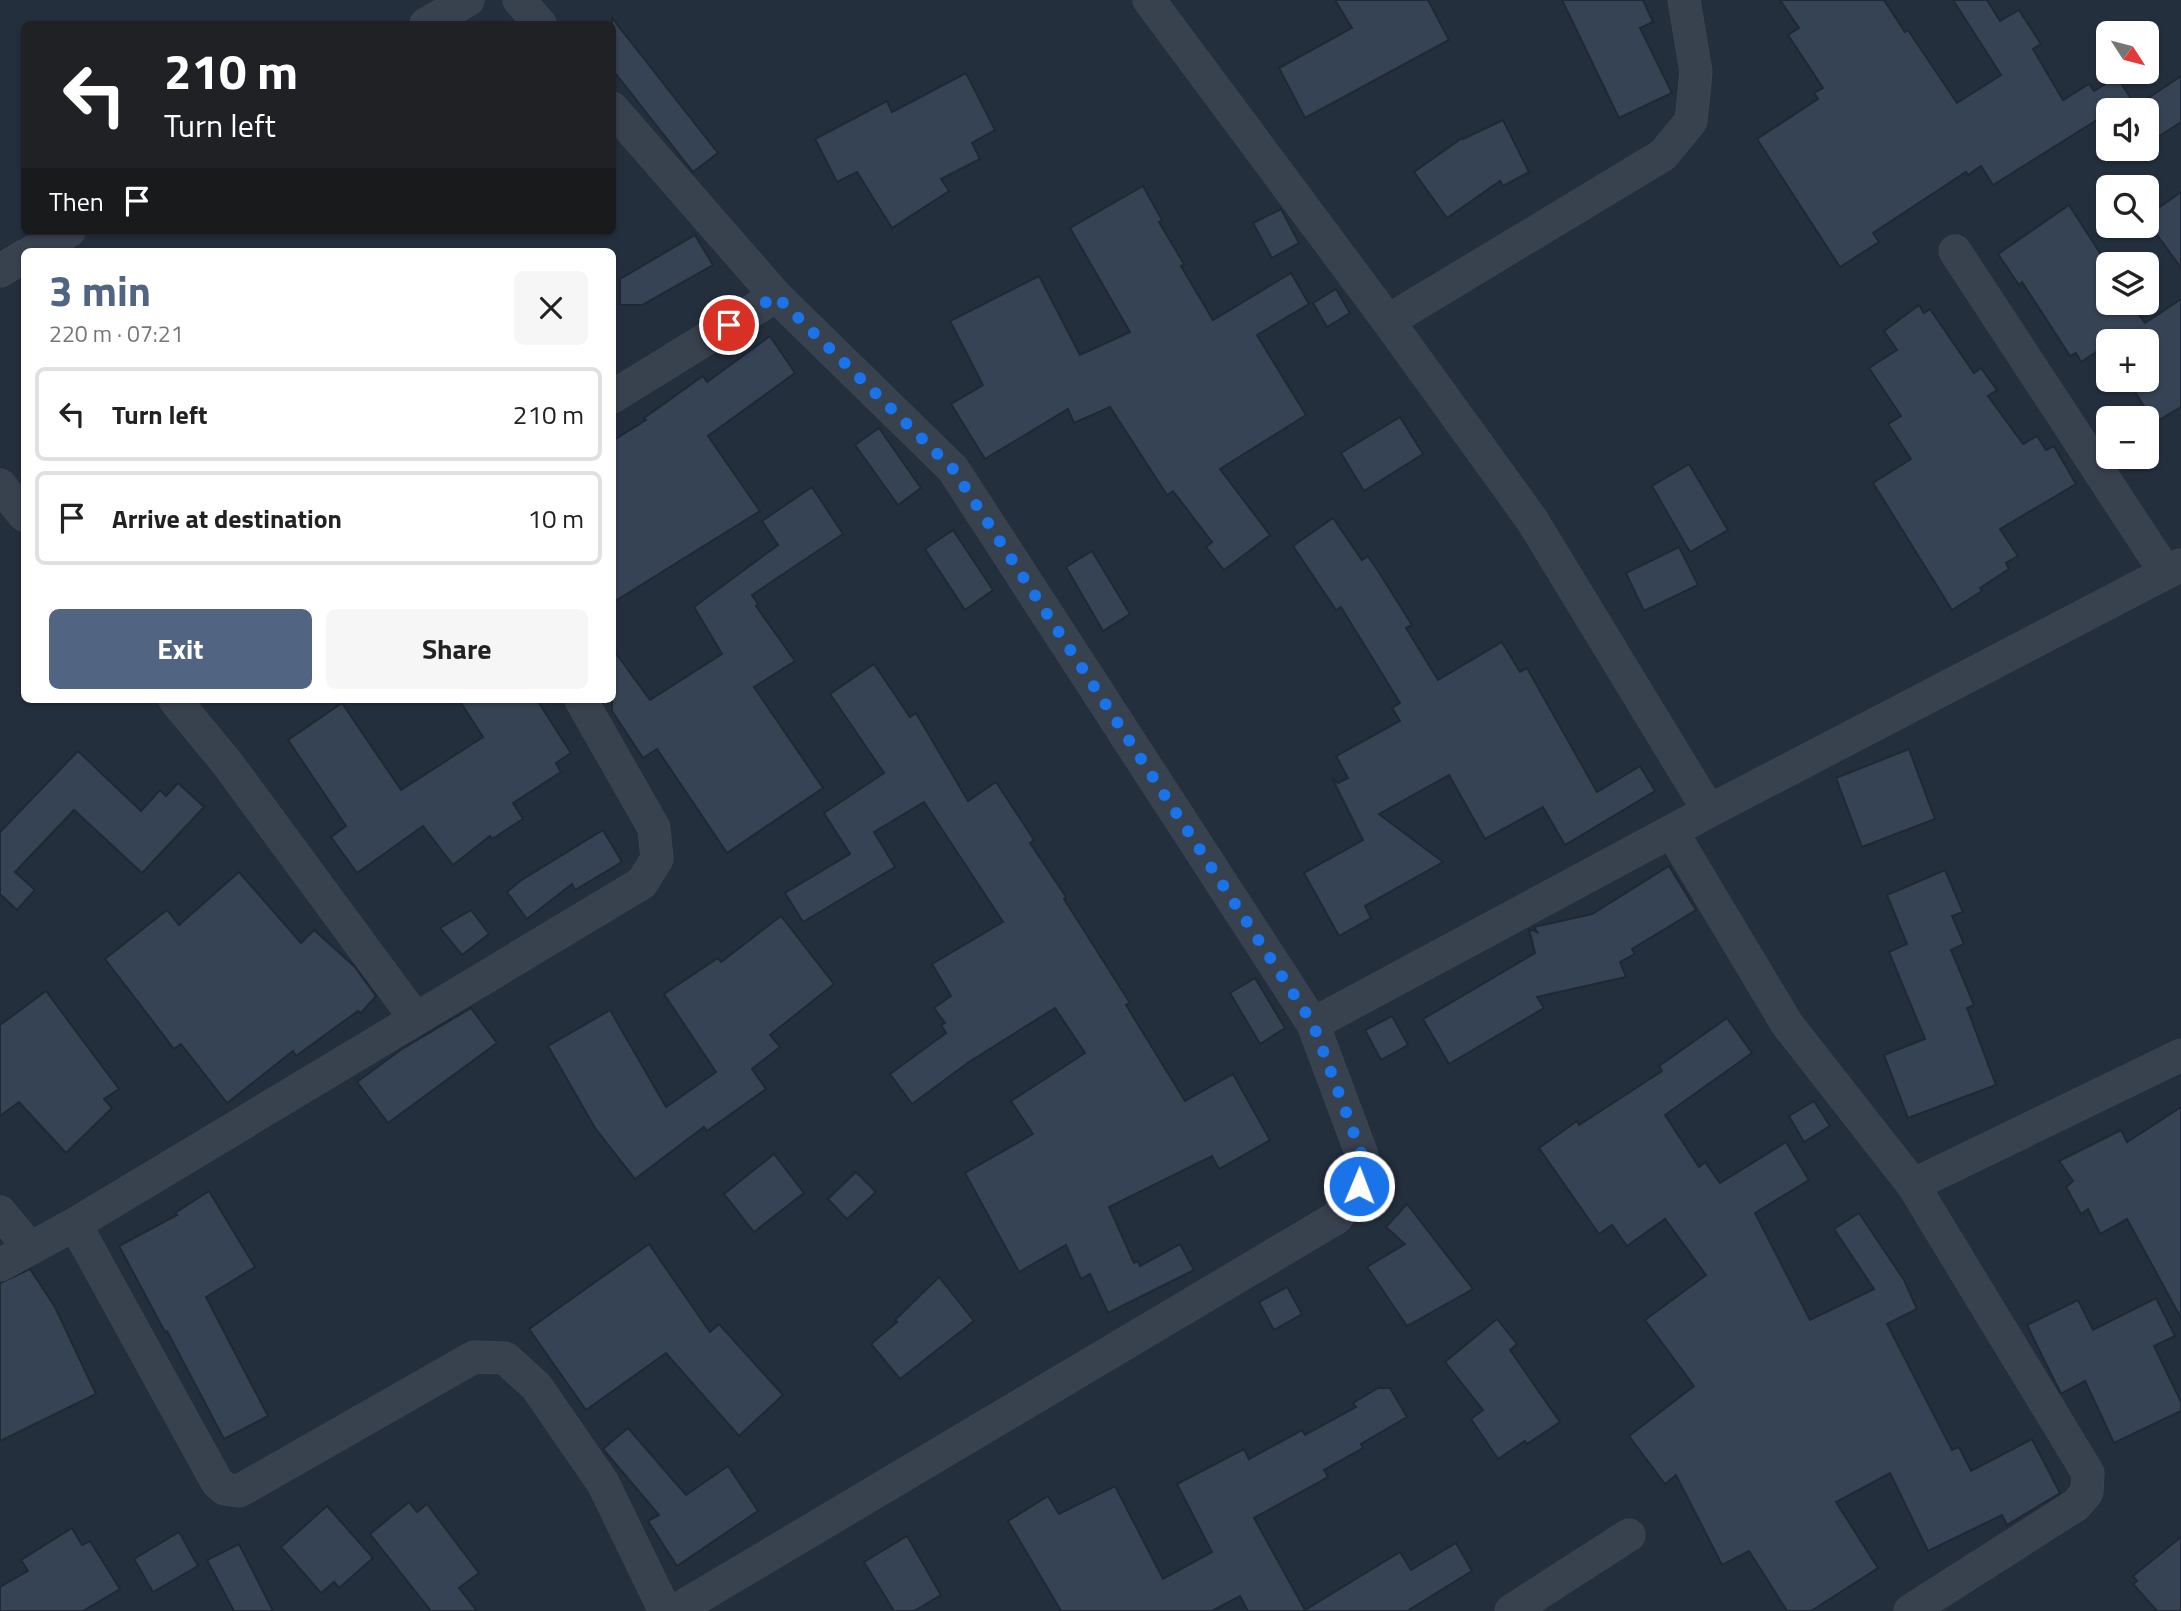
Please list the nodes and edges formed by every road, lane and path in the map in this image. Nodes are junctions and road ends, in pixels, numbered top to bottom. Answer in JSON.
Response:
{"nodes":[{"id":1,"x":468,"y":0,"type":"edge"},
{"id":2,"x":519,"y":0,"type":"edge"},
{"id":3,"x":1149,"y":0,"type":"edge"},
{"id":4,"x":1684,"y":0,"type":"edge"},
{"id":5,"x":431,"y":21,"type":"edge"},
{"id":6,"x":537,"y":21,"type":"edge"},
{"id":7,"x":616,"y":113,"type":"edge"},
{"id":8,"x":62,"y":235,"type":"edge"},
{"id":9,"x":39,"y":248,"type":"edge"},
{"id":10,"x":1955,"y":251,"type":"dead end"},
{"id":11,"x":21,"y":259,"type":"edge"},
{"id":12,"x":0,"y":271,"type":"edge"},
{"id":13,"x":776,"y":296,"type":"junction"},
{"id":14,"x":1388,"y":321,"type":"junction"},
{"id":15,"x":616,"y":395,"type":"edge"},
{"id":16,"x":0,"y":485,"type":"edge"},
{"id":17,"x":21,"y":511,"type":"edge"},
{"id":18,"x":2173,"y":569,"type":"edge"},
{"id":19,"x":177,"y":703,"type":"edge"},
{"id":20,"x":583,"y":703,"type":"edge"},
{"id":21,"x":1709,"y":811,"type":"junction"},
{"id":22,"x":1672,"y":832,"type":"junction"},
{"id":23,"x":415,"y":1018,"type":"junction"},
{"id":24,"x":1313,"y":1024,"type":"junction"},
{"id":25,"x":2181,"y":1055,"type":"edge"},
{"id":26,"x":1913,"y":1185,"type":"junction"},
{"id":27,"x":0,"y":1212,"type":"edge"},
{"id":28,"x":75,"y":1224,"type":"junction"},
{"id":29,"x":30,"y":1248,"type":"junction"},
{"id":30,"x":0,"y":1265,"type":"edge"},
{"id":31,"x":1629,"y":1535,"type":"dead end"},
{"id":32,"x":665,"y":1611,"type":"edge"},
{"id":33,"x":675,"y":1611,"type":"edge"},
{"id":34,"x":1511,"y":1611,"type":"edge"},
{"id":35,"x":1910,"y":1611,"type":"edge"}],
"edges":[{"from":1,"to":5,"type":"street"},
{"from":2,"to":6,"type":"street"},
{"from":3,"to":14,"type":"street"},
{"from":4,"to":14,"type":"street"},
{"from":7,"to":13,"type":"street"},
{"from":8,"to":9,"type":"street"},
{"from":10,"to":18,"type":"street"},
{"from":11,"to":12,"type":"street"},
{"from":13,"to":15,"type":"street"},
{"from":13,"to":24,"type":"street"},
{"from":14,"to":21,"type":"street"},
{"from":16,"to":17,"type":"street"},
{"from":18,"to":21,"type":"street"},
{"from":19,"to":23,"type":"street"},
{"from":20,"to":23,"type":"street"},
{"from":21,"to":22,"type":"street"},
{"from":22,"to":24,"type":"street"},
{"from":22,"to":26,"type":"street"},
{"from":23,"to":28,"type":"street"},
{"from":24,"to":33,"type":"street"},
{"from":25,"to":26,"type":"street"},
{"from":26,"to":35,"type":"street"},
{"from":27,"to":29,"type":"street"},
{"from":28,"to":29,"type":"street"},
{"from":28,"to":32,"type":"street"},
{"from":29,"to":30,"type":"street"},
{"from":31,"to":34,"type":"street"}]}
